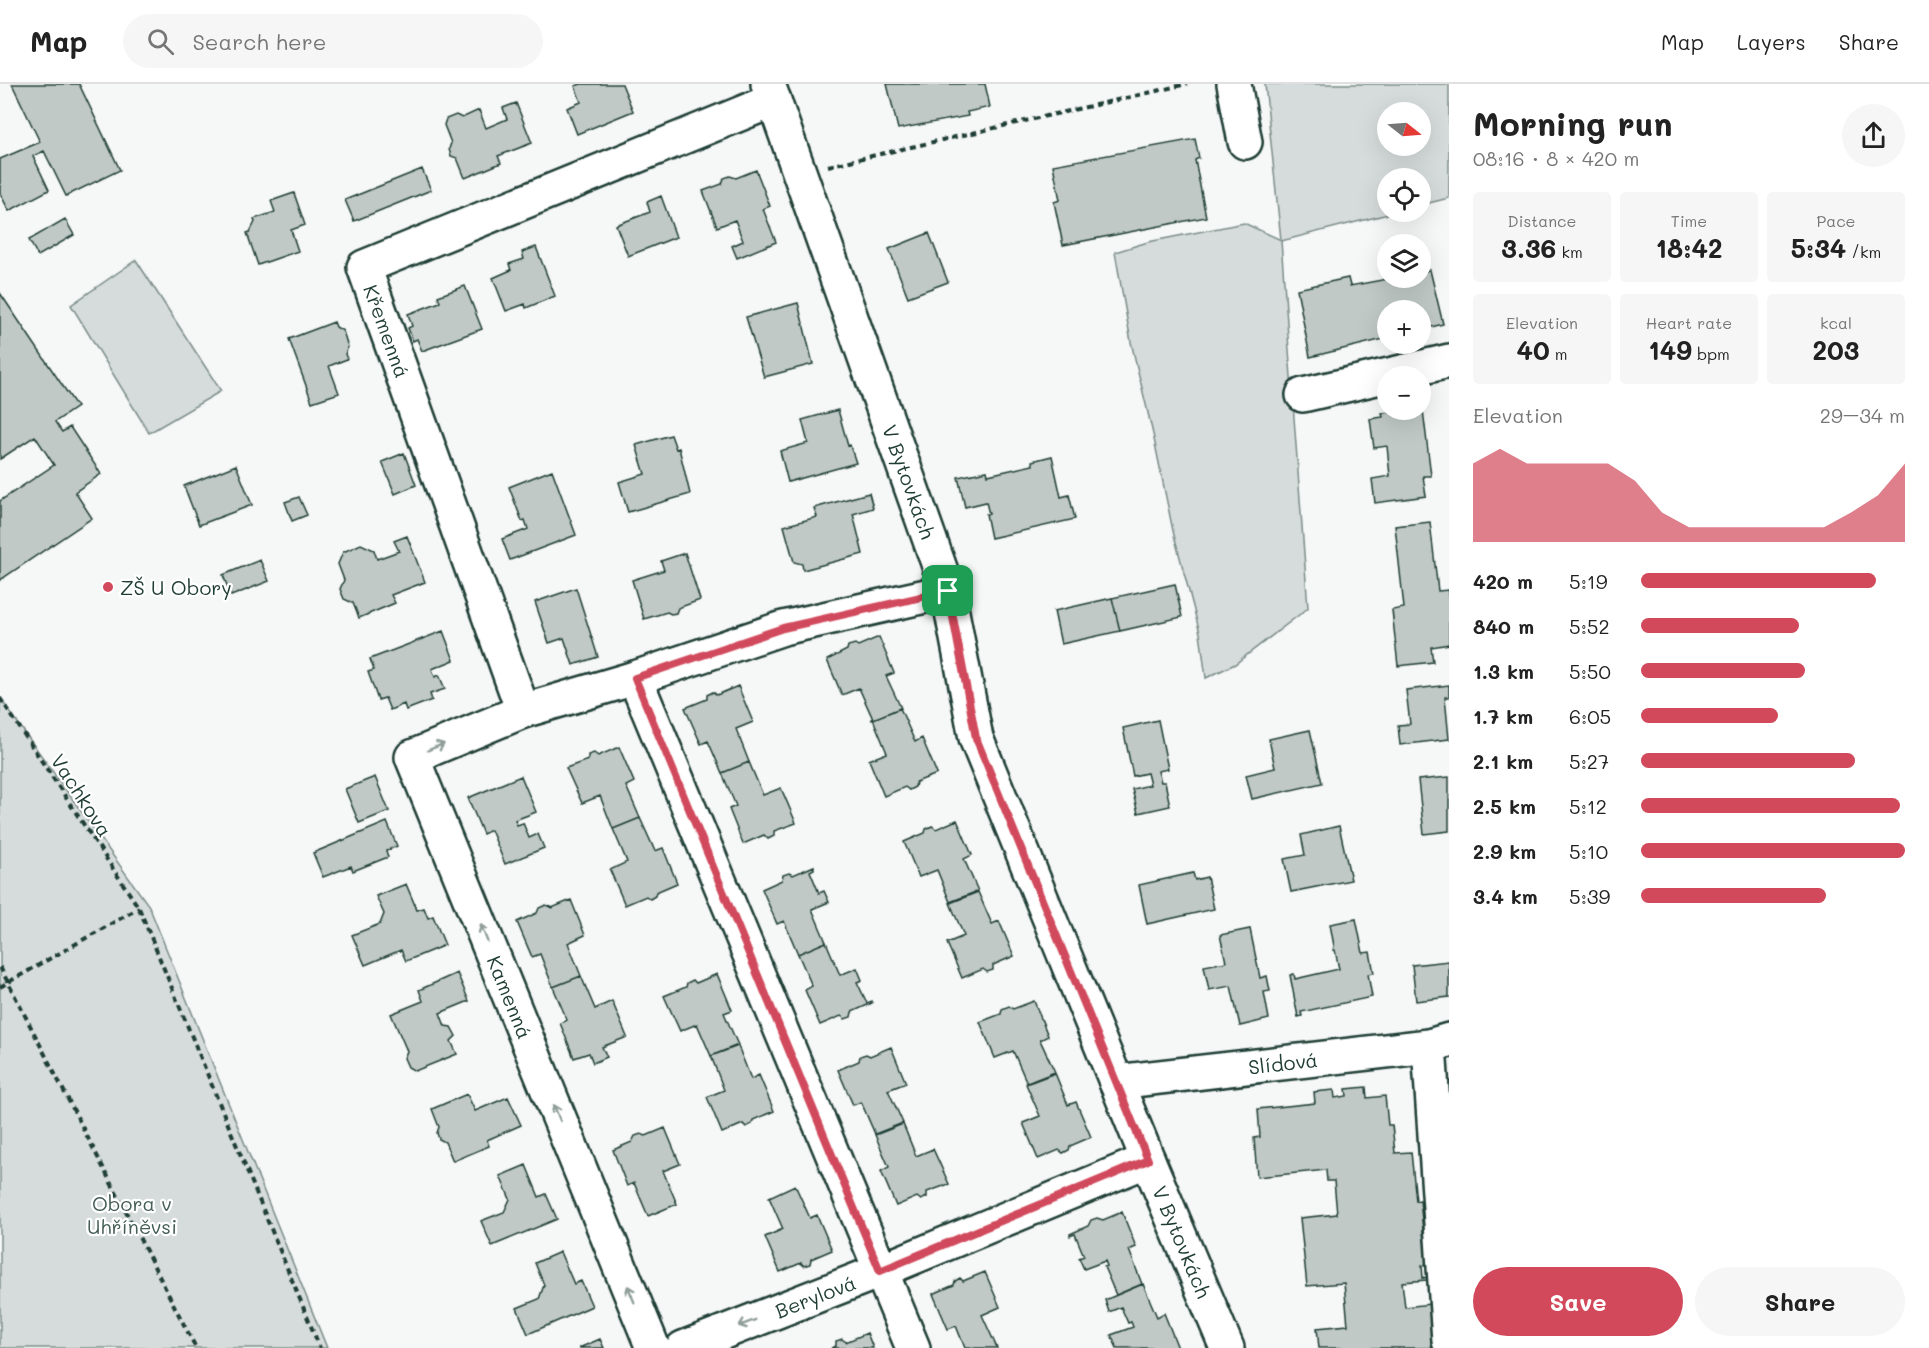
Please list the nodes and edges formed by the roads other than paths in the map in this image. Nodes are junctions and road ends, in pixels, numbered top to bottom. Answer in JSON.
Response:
{"nodes":[{"id":1,"x":1234,"y":84,"type":"edge"},
{"id":2,"x":771,"y":92,"type":"edge"},
{"id":3,"x":1245,"y":142,"type":"dead end"},
{"id":4,"x":1449,"y":361,"type":"edge"},
{"id":5,"x":1303,"y":395,"type":"dead end"},
{"id":6,"x":948,"y":591,"type":"junction"},
{"id":7,"x":635,"y":678,"type":"junction"},
{"id":8,"x":523,"y":711,"type":"junction"},
{"id":9,"x":1439,"y":1043,"type":"edge"},
{"id":10,"x":1116,"y":1082,"type":"junction"},
{"id":11,"x":1148,"y":1160,"type":"junction"},
{"id":12,"x":880,"y":1271,"type":"junction"},
{"id":13,"x":1449,"y":1341,"type":"edge"},
{"id":14,"x":653,"y":1348,"type":"edge"},
{"id":15,"x":683,"y":1348,"type":"edge"},
{"id":16,"x":913,"y":1348,"type":"edge"},
{"id":17,"x":1227,"y":1348,"type":"edge"}],
"edges":[{"from":1,"to":3,"type":"street"},
{"from":2,"to":6,"type":"street","name":"V Bytovkách"},
{"from":2,"to":8,"type":"street","name":"Křemenná"},
{"from":4,"to":5,"type":"street"},
{"from":6,"to":7,"type":"street"},
{"from":6,"to":10,"type":"street","name":"V Bytovkách"},
{"from":7,"to":8,"type":"street"},
{"from":7,"to":12,"type":"street"},
{"from":14,"to":8,"type":"street","name":"Kamenná","one_way":true},
{"from":9,"to":10,"type":"street","name":"Slídová"},
{"from":9,"to":13,"type":"street"},
{"from":10,"to":11,"type":"street","name":"V Bytovkách"},
{"from":11,"to":12,"type":"street","name":"Berylová"},
{"from":11,"to":17,"type":"street","name":"V Bytovkách"},
{"from":12,"to":15,"type":"street","name":"Berylová","one_way":true},
{"from":12,"to":16,"type":"street"}]}
